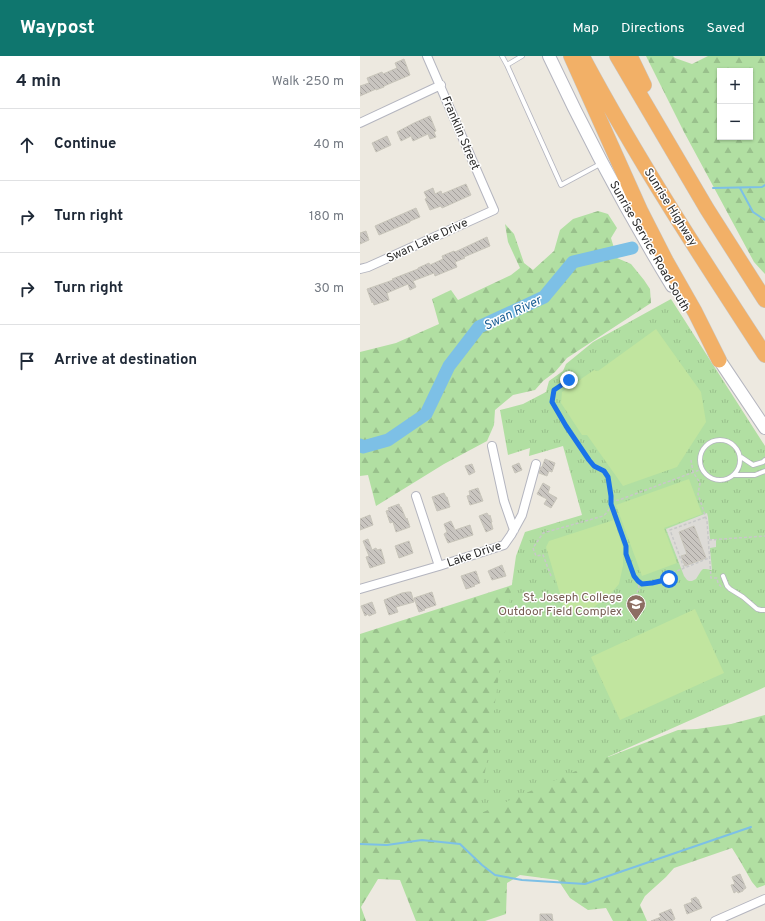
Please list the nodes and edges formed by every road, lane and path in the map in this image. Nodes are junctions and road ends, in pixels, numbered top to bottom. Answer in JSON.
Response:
{"nodes":[{"id":1,"x":427,"y":56,"type":"edge"},
{"id":2,"x":502,"y":56,"type":"edge"},
{"id":3,"x":522,"y":56,"type":"edge"},
{"id":4,"x":549,"y":56,"type":"edge"},
{"id":5,"x":571,"y":56,"type":"edge"},
{"id":6,"x":582,"y":56,"type":"edge"},
{"id":7,"x":617,"y":56,"type":"edge"},
{"id":8,"x":630,"y":56,"type":"edge"},
{"id":9,"x":507,"y":65,"type":"junction"},
{"id":10,"x":441,"y":85,"type":"junction"},
{"id":11,"x":360,"y":123,"type":"edge"},
{"id":12,"x":678,"y":160,"type":"junction"},
{"id":13,"x":602,"y":163,"type":"junction"},
{"id":14,"x":494,"y":210,"type":"joint"},
{"id":15,"x":360,"y":269,"type":"edge"},
{"id":16,"x":765,"y":300,"type":"edge"},
{"id":17,"x":765,"y":355,"type":"edge"},
{"id":18,"x":719,"y":360,"type":"junction"},
{"id":19,"x":569,"y":380,"type":"dead end"},
{"id":20,"x":765,"y":428,"type":"edge"},
{"id":21,"x":492,"y":446,"type":"dead end"},
{"id":22,"x":740,"y":457,"type":"junction"},
{"id":23,"x":690,"y":460,"type":"dead end"},
{"id":24,"x":765,"y":460,"type":"edge"},
{"id":25,"x":536,"y":464,"type":"dead end"},
{"id":26,"x":702,"y":468,"type":"junction"},
{"id":27,"x":765,"y":471,"type":"edge"},
{"id":28,"x":693,"y":472,"type":"junction"},
{"id":29,"x":734,"y":475,"type":"junction"},
{"id":30,"x":416,"y":496,"type":"dead end"},
{"id":31,"x":611,"y":501,"type":"junction"},
{"id":32,"x":611,"y":504,"type":"junction"},
{"id":33,"x":706,"y":517,"type":"junction"},
{"id":34,"x":514,"y":530,"type":"junction"},
{"id":35,"x":765,"y":536,"type":"edge"},
{"id":36,"x":708,"y":541,"type":"junction"},
{"id":37,"x":709,"y":558,"type":"junction"},
{"id":38,"x":439,"y":566,"type":"junction"},
{"id":39,"x":684,"y":568,"type":"junction"},
{"id":40,"x":551,"y":576,"type":"dead end"},
{"id":41,"x":723,"y":576,"type":"dead end"},
{"id":42,"x":638,"y":581,"type":"junction"},
{"id":43,"x":360,"y":590,"type":"edge"},
{"id":44,"x":727,"y":593,"type":"dead end"},
{"id":45,"x":635,"y":597,"type":"dead end"},
{"id":46,"x":765,"y":610,"type":"edge"},
{"id":47,"x":765,"y":899,"type":"edge"},
{"id":48,"x":715,"y":921,"type":"edge"}],
"edges":[{"from":1,"to":10,"type":"street","name":"Franklin Street"},
{"from":2,"to":9,"type":"lane"},
{"from":3,"to":9,"type":"lane"},
{"from":4,"to":13,"type":"main road","name":"Sunrise Service Road South"},
{"from":5,"to":18,"type":"highway"},
{"from":6,"to":17,"type":"highway","name":"Sunrise Highway"},
{"from":7,"to":12,"type":"highway"},
{"from":8,"to":12,"type":"highway"},
{"from":9,"to":13,"type":"lane"},
{"from":10,"to":11,"type":"street"},
{"from":10,"to":14,"type":"street","name":"Franklin Street"},
{"from":12,"to":16,"type":"highway"},
{"from":13,"to":18,"type":"main road","name":"Sunrise Service Road South"},
{"from":14,"to":15,"type":"street","name":"Swan Lake Drive"},
{"from":18,"to":20,"type":"main road","name":"Sunrise Service Road South"},
{"from":19,"to":31,"type":"path"},
{"from":21,"to":34,"type":"street"},
{"from":22,"to":24,"type":"lane"},
{"from":22,"to":26,"type":"lane"},
{"from":22,"to":29,"type":"lane"},
{"from":23,"to":28,"type":"path"},
{"from":25,"to":34,"type":"street","name":"Lake Drive"},
{"from":26,"to":28,"type":"path"},
{"from":26,"to":29,"type":"lane"},
{"from":27,"to":29,"type":"lane"},
{"from":28,"to":31,"type":"path"},
{"from":28,"to":33,"type":"path"},
{"from":30,"to":38,"type":"street"},
{"from":31,"to":32,"type":"path"},
{"from":32,"to":40,"type":"path"},
{"from":32,"to":42,"type":"path"},
{"from":33,"to":36,"type":"path"},
{"from":33,"to":39,"type":"path"},
{"from":34,"to":38,"type":"street","name":"Lake Drive"},
{"from":35,"to":36,"type":"path"},
{"from":36,"to":37,"type":"path"},
{"from":37,"to":39,"type":"path"},
{"from":37,"to":44,"type":"path"},
{"from":38,"to":43,"type":"street","name":"Lake Drive"},
{"from":39,"to":42,"type":"path"},
{"from":41,"to":46,"type":"lane"},
{"from":42,"to":45,"type":"path"},
{"from":47,"to":48,"type":"street"}]}
